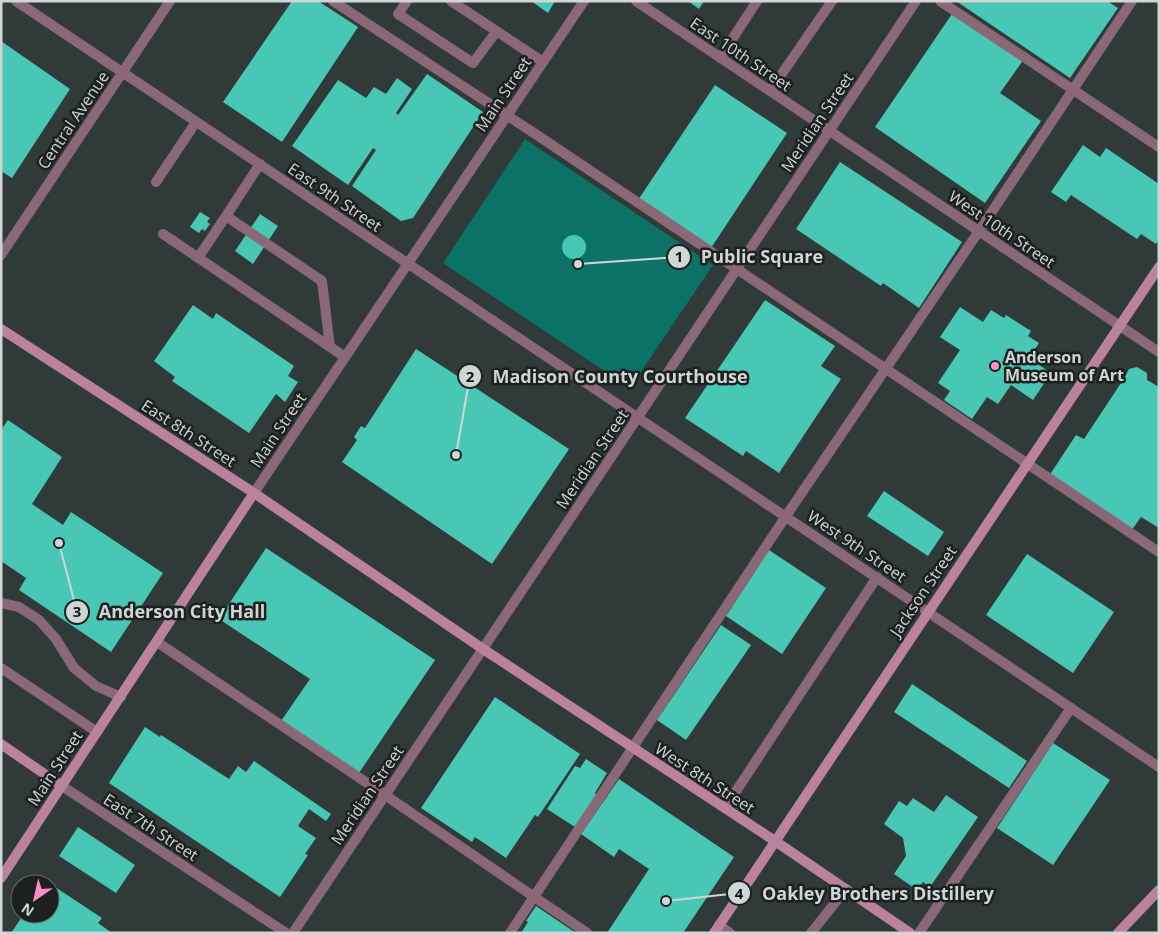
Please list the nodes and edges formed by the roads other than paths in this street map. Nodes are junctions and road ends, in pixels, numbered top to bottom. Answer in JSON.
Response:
{"nodes":[{"id":1,"x":16,"y":1,"type":"edge"},
{"id":2,"x":170,"y":1,"type":"edge"},
{"id":3,"x":333,"y":1,"type":"edge"},
{"id":4,"x":406,"y":1,"type":"edge"},
{"id":5,"x":451,"y":1,"type":"edge"},
{"id":6,"x":584,"y":1,"type":"edge"},
{"id":7,"x":636,"y":1,"type":"edge"},
{"id":8,"x":757,"y":1,"type":"edge"},
{"id":9,"x":832,"y":1,"type":"edge"},
{"id":10,"x":916,"y":1,"type":"edge"},
{"id":11,"x":940,"y":1,"type":"edge"},
{"id":12,"x":1132,"y":1,"type":"edge"},
{"id":13,"x":496,"y":32,"type":"junction"},
{"id":14,"x":720,"y":58,"type":"junction"},
{"id":15,"x":543,"y":62,"type":"junction"},
{"id":16,"x":122,"y":73,"type":"junction"},
{"id":17,"x":1073,"y":89,"type":"junction"},
{"id":18,"x":770,"y":91,"type":"junction"},
{"id":19,"x":507,"y":116,"type":"junction"},
{"id":20,"x":196,"y":122,"type":"junction"},
{"id":21,"x":829,"y":131,"type":"junction"},
{"id":22,"x":1159,"y":147,"type":"edge"},
{"id":23,"x":260,"y":164,"type":"junction"},
{"id":24,"x":156,"y":182,"type":"dead end"},
{"id":25,"x":226,"y":216,"type":"junction"},
{"id":26,"x":979,"y":231,"type":"junction"},
{"id":27,"x":162,"y":234,"type":"dead end"},
{"id":28,"x":1,"y":255,"type":"edge"},
{"id":29,"x":198,"y":258,"type":"junction"},
{"id":30,"x":408,"y":264,"type":"junction"},
{"id":31,"x":1159,"y":267,"type":"edge"},
{"id":32,"x":737,"y":269,"type":"junction"},
{"id":33,"x":1119,"y":325,"type":"junction"},
{"id":34,"x":1,"y":329,"type":"edge"},
{"id":35,"x":330,"y":347,"type":"junction"},
{"id":36,"x":1159,"y":352,"type":"edge"},
{"id":37,"x":345,"y":357,"type":"junction"},
{"id":38,"x":885,"y":369,"type":"junction"},
{"id":39,"x":638,"y":417,"type":"junction"},
{"id":40,"x":1026,"y":464,"type":"junction"},
{"id":41,"x":254,"y":494,"type":"junction"},
{"id":42,"x":786,"y":516,"type":"junction"},
{"id":43,"x":1159,"y":552,"type":"edge"},
{"id":44,"x":877,"y":577,"type":"junction"},
{"id":45,"x":1,"y":603,"type":"edge"},
{"id":46,"x":928,"y":611,"type":"junction"},
{"id":47,"x":156,"y":642,"type":"junction"},
{"id":48,"x":483,"y":649,"type":"junction"},
{"id":49,"x":1,"y":668,"type":"edge"},
{"id":50,"x":121,"y":696,"type":"junction"},
{"id":51,"x":1071,"y":708,"type":"junction"},
{"id":52,"x":97,"y":732,"type":"junction"},
{"id":53,"x":1,"y":744,"type":"edge"},
{"id":54,"x":633,"y":748,"type":"junction"},
{"id":55,"x":1159,"y":767,"type":"edge"},
{"id":56,"x":62,"y":786,"type":"junction"},
{"id":57,"x":385,"y":795,"type":"junction"},
{"id":58,"x":725,"y":808,"type":"junction"},
{"id":59,"x":775,"y":841,"type":"junction"},
{"id":60,"x":1,"y":878,"type":"edge"},
{"id":61,"x":846,"y":889,"type":"junction"},
{"id":62,"x":1159,"y":890,"type":"edge"},
{"id":63,"x":534,"y":897,"type":"junction"},
{"id":64,"x":717,"y":929,"type":"edge"},
{"id":65,"x":286,"y":933,"type":"edge"},
{"id":66,"x":293,"y":933,"type":"edge"},
{"id":67,"x":510,"y":933,"type":"edge"},
{"id":68,"x":587,"y":933,"type":"edge"},
{"id":69,"x":730,"y":933,"type":"edge"},
{"id":70,"x":811,"y":933,"type":"edge"},
{"id":71,"x":910,"y":933,"type":"edge"},
{"id":72,"x":919,"y":933,"type":"edge"},
{"id":73,"x":1118,"y":933,"type":"edge"}],
"edges":[{"from":1,"to":16,"type":"street","name":"East 9th Street"},
{"from":2,"to":16,"type":"street","name":"Central Avenue"},
{"from":3,"to":19,"type":"street"},
{"from":4,"to":13,"type":"street"},
{"from":5,"to":13,"type":"street"},
{"from":6,"to":15,"type":"street","name":"Main Street"},
{"from":7,"to":14,"type":"street","name":"East 10th Street"},
{"from":8,"to":14,"type":"street"},
{"from":9,"to":18,"type":"street"},
{"from":10,"to":21,"type":"street","name":"Meridian Street"},
{"from":11,"to":17,"type":"street"},
{"from":12,"to":17,"type":"street"},
{"from":13,"to":15,"type":"street"},
{"from":14,"to":18,"type":"street","name":"East 10th Street"},
{"from":15,"to":19,"type":"street","name":"Main Street"},
{"from":16,"to":20,"type":"street","name":"East 9th Street"},
{"from":16,"to":28,"type":"street","name":"Central Avenue"},
{"from":17,"to":22,"type":"street"},
{"from":17,"to":26,"type":"street"},
{"from":18,"to":21,"type":"street","name":"East 10th Street"},
{"from":19,"to":30,"type":"street","name":"Main Street"},
{"from":19,"to":32,"type":"street"},
{"from":20,"to":23,"type":"street","name":"East 9th Street"},
{"from":20,"to":24,"type":"street"},
{"from":21,"to":26,"type":"street","name":"West 10th Street"},
{"from":21,"to":32,"type":"street","name":"Meridian Street"},
{"from":23,"to":25,"type":"street"},
{"from":23,"to":30,"type":"street","name":"East 9th Street"},
{"from":25,"to":29,"type":"street"},
{"from":25,"to":35,"type":"street"},
{"from":26,"to":33,"type":"street","name":"West 10th Street"},
{"from":26,"to":38,"type":"street"},
{"from":27,"to":29,"type":"street"},
{"from":29,"to":35,"type":"street"},
{"from":30,"to":37,"type":"street","name":"Main Street"},
{"from":30,"to":39,"type":"street","name":"East 9th Street"},
{"from":31,"to":33,"type":"main road","name":"Jackson Street"},
{"from":32,"to":38,"type":"street"},
{"from":32,"to":39,"type":"street","name":"Meridian Street"},
{"from":33,"to":36,"type":"street","name":"West 10th Street"},
{"from":33,"to":40,"type":"main road","name":"Jackson Street"},
{"from":34,"to":41,"type":"main road","name":"East 8th Street"},
{"from":35,"to":37,"type":"street"},
{"from":37,"to":41,"type":"street","name":"Main Street"},
{"from":38,"to":40,"type":"street"},
{"from":38,"to":42,"type":"street"},
{"from":39,"to":42,"type":"street","name":"West 9th Street"},
{"from":39,"to":48,"type":"street","name":"Meridian Street"},
{"from":40,"to":43,"type":"street"},
{"from":40,"to":46,"type":"main road","name":"Jackson Street"},
{"from":41,"to":47,"type":"main road","name":"Main Street"},
{"from":41,"to":48,"type":"main road","name":"East 8th Street"},
{"from":42,"to":44,"type":"street","name":"West 9th Street"},
{"from":42,"to":54,"type":"street"},
{"from":44,"to":46,"type":"street","name":"West 9th Street"},
{"from":44,"to":58,"type":"street"},
{"from":45,"to":50,"type":"street"},
{"from":46,"to":51,"type":"street","name":"West 9th Street"},
{"from":46,"to":59,"type":"main road","name":"Jackson Street"},
{"from":47,"to":50,"type":"main road","name":"Main Street"},
{"from":47,"to":57,"type":"street"},
{"from":48,"to":54,"type":"main road","name":"West 8th Street"},
{"from":48,"to":57,"type":"street","name":"Meridian Street"},
{"from":49,"to":52,"type":"street"},
{"from":50,"to":52,"type":"main road","name":"Main Street"},
{"from":51,"to":55,"type":"street","name":"West 9th Street"},
{"from":51,"to":72,"type":"street"},
{"from":52,"to":56,"type":"main road","name":"Main Street"},
{"from":53,"to":56,"type":"main road","name":"East 7th Street"},
{"from":54,"to":58,"type":"main road","name":"West 8th Street"},
{"from":54,"to":63,"type":"street"},
{"from":56,"to":60,"type":"main road","name":"Main Street"},
{"from":56,"to":65,"type":"street","name":"East 7th Street"},
{"from":57,"to":63,"type":"street"},
{"from":57,"to":66,"type":"street","name":"Meridian Street"},
{"from":58,"to":59,"type":"main road","name":"West 8th Street"},
{"from":59,"to":61,"type":"main road","name":"West 8th Street"},
{"from":59,"to":64,"type":"main road","name":"Jackson Street"},
{"from":61,"to":70,"type":"street"},
{"from":61,"to":71,"type":"main road","name":"West 8th Street"},
{"from":62,"to":73,"type":"main road"},
{"from":63,"to":67,"type":"street"},
{"from":63,"to":68,"type":"street"},
{"from":64,"to":69,"type":"street"}]}
